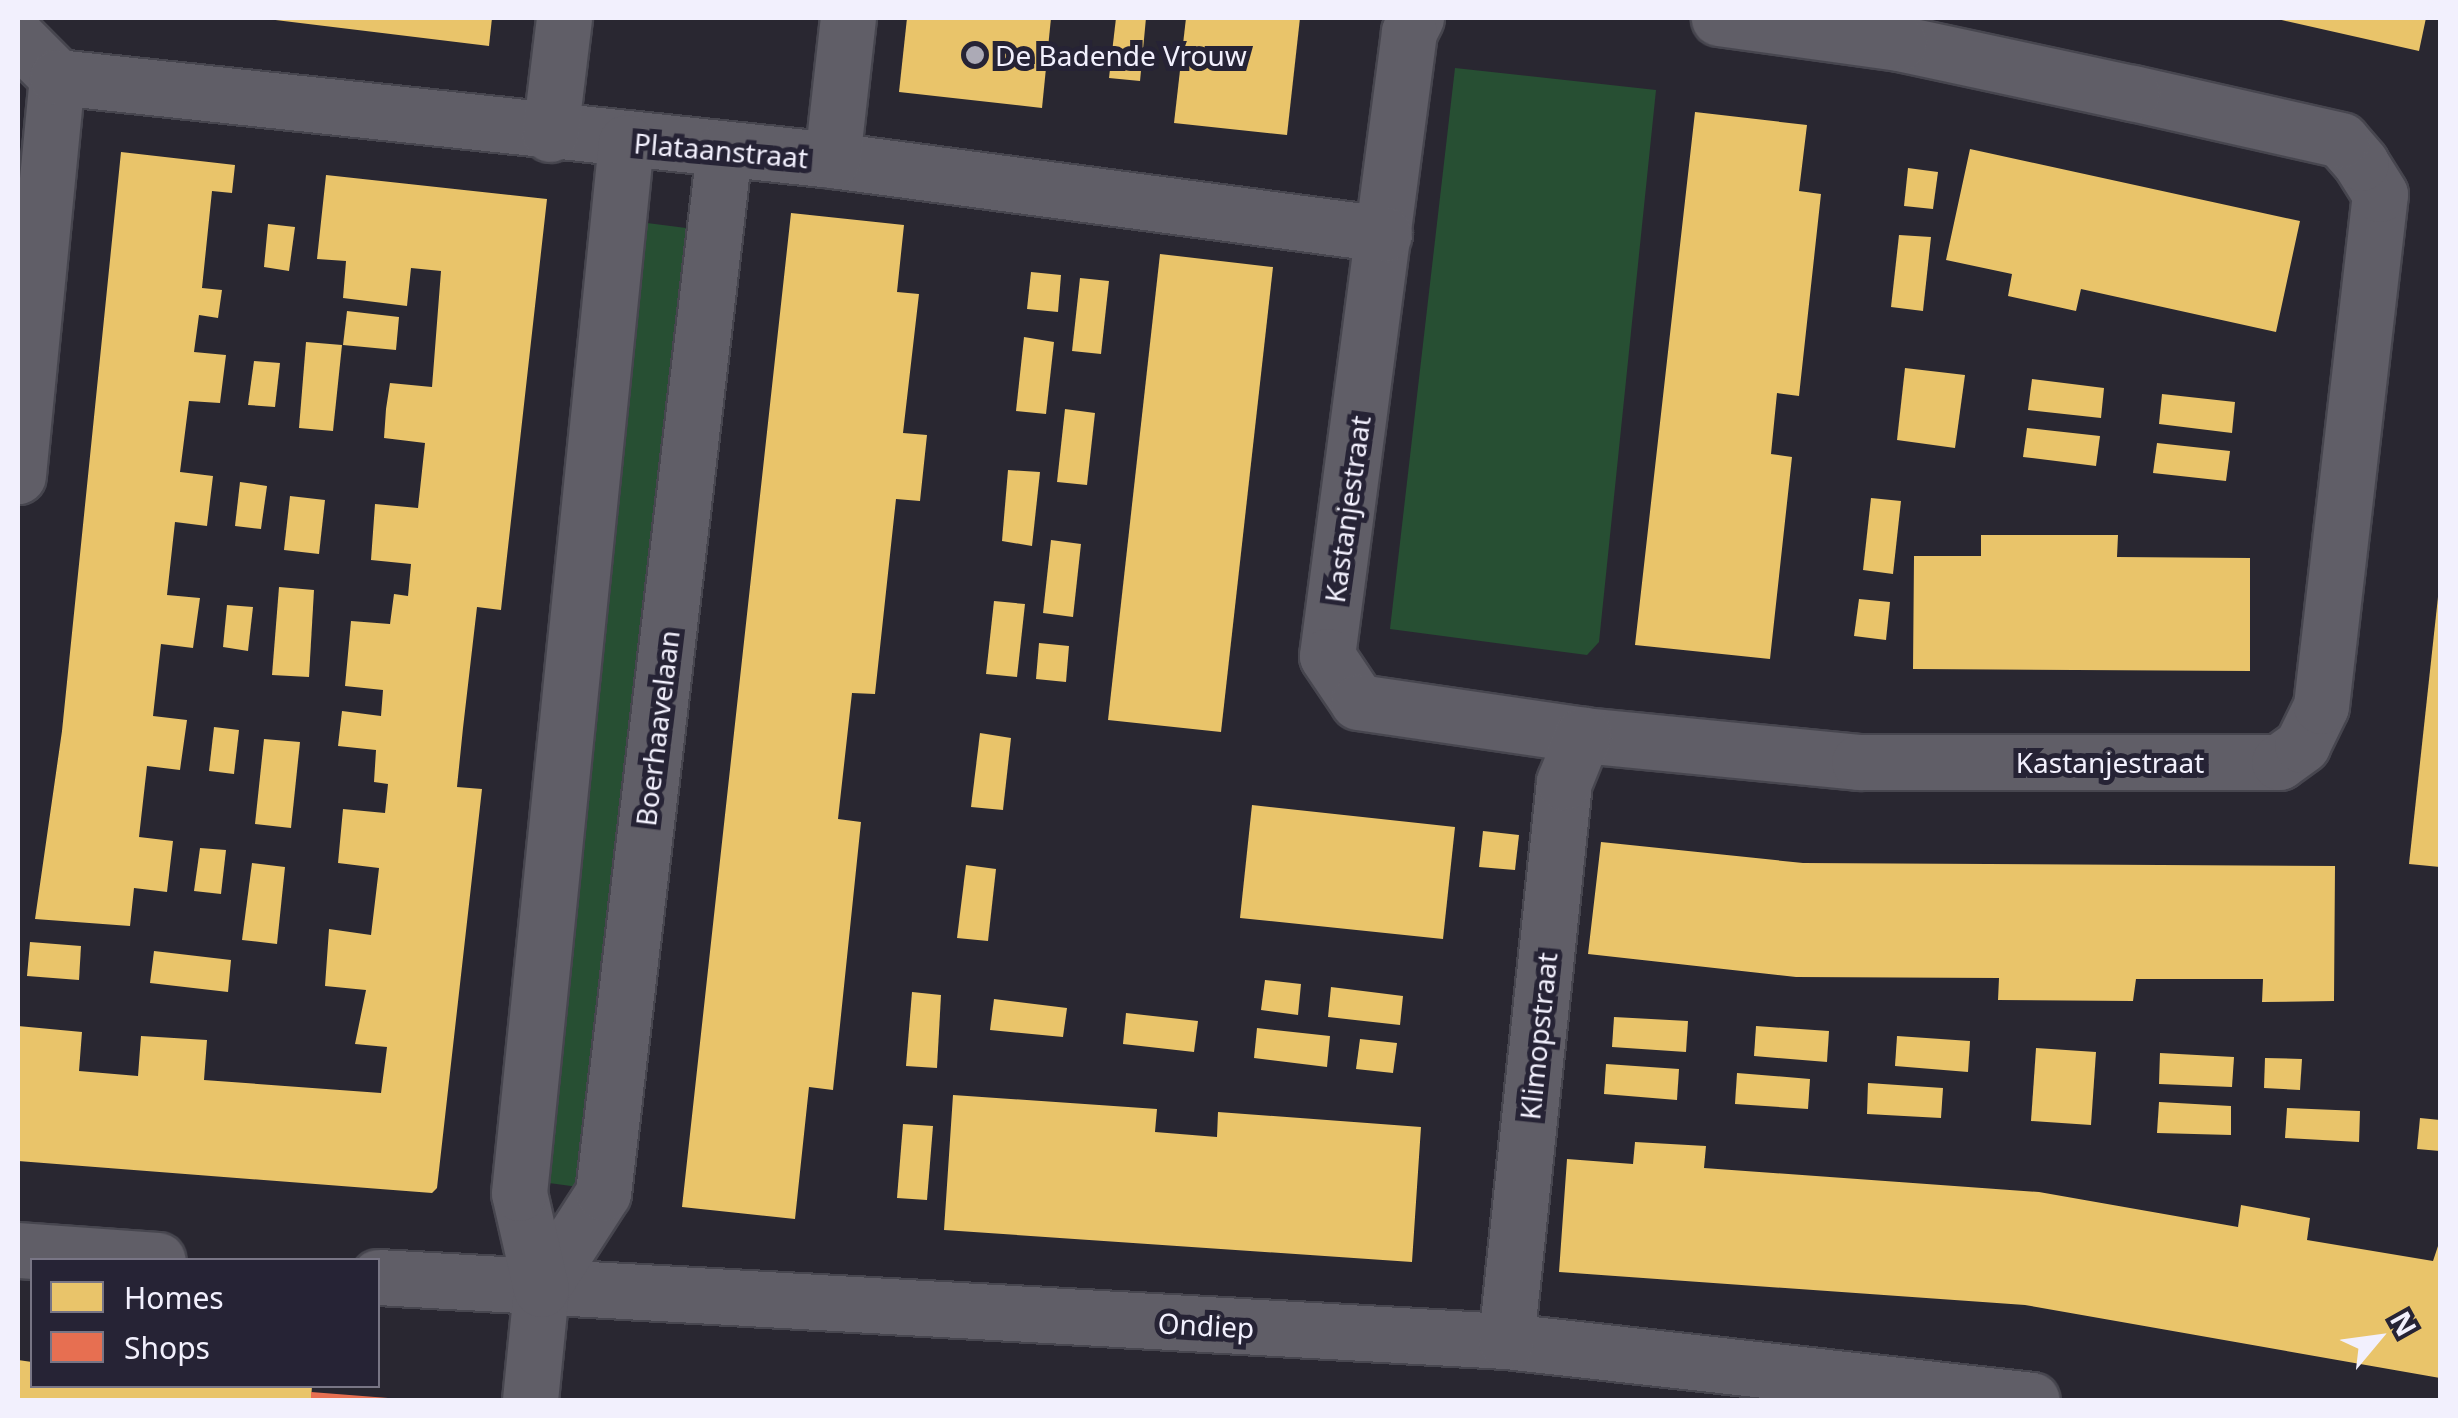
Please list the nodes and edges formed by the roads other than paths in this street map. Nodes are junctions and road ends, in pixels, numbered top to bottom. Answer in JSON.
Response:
{"nodes":[{"id":1,"x":564,"y":18,"type":"edge"},
{"id":2,"x":848,"y":18,"type":"edge"},
{"id":3,"x":1416,"y":18,"type":"edge"},
{"id":4,"x":1719,"y":18,"type":"edge"},
{"id":5,"x":18,"y":38,"type":"edge"},
{"id":6,"x":57,"y":76,"type":"junction"},
{"id":7,"x":550,"y":134,"type":"junction"},
{"id":8,"x":626,"y":142,"type":"junction"},
{"id":9,"x":724,"y":150,"type":"junction"},
{"id":10,"x":832,"y":160,"type":"junction"},
{"id":11,"x":30,"y":220,"type":"edge"},
{"id":12,"x":1384,"y":234,"type":"junction"},
{"id":13,"x":18,"y":476,"type":"edge"},
{"id":14,"x":1584,"y":735,"type":"junction"},
{"id":15,"x":18,"y":1250,"type":"edge"},
{"id":16,"x":130,"y":1258,"type":"edge"},
{"id":17,"x":380,"y":1278,"type":"edge"},
{"id":18,"x":541,"y":1290,"type":"junction"},
{"id":19,"x":1506,"y":1342,"type":"junction"},
{"id":20,"x":530,"y":1400,"type":"edge"},
{"id":21,"x":2032,"y":1400,"type":"edge"}],
"edges":[{"from":1,"to":7,"type":"street"},
{"from":2,"to":10,"type":"street"},
{"from":3,"to":12,"type":"street","name":"Kastanjestraat"},
{"from":4,"to":14,"type":"street","name":"Kastanjestraat"},
{"from":5,"to":6,"type":"street"},
{"from":6,"to":7,"type":"street","name":"Plataanstraat"},
{"from":6,"to":11,"type":"street"},
{"from":7,"to":8,"type":"street","name":"Plataanstraat"},
{"from":8,"to":9,"type":"street","name":"Plataanstraat"},
{"from":8,"to":18,"type":"street","name":"Boerhaavelaan"},
{"from":9,"to":10,"type":"street","name":"Plataanstraat"},
{"from":9,"to":18,"type":"street","name":"Boerhaavelaan"},
{"from":10,"to":12,"type":"street","name":"Plataanstraat"},
{"from":11,"to":13,"type":"street"},
{"from":12,"to":14,"type":"street","name":"Kastanjestraat"},
{"from":14,"to":19,"type":"street","name":"Klimopstraat"},
{"from":15,"to":16,"type":"street"},
{"from":17,"to":18,"type":"street","name":"Ondiep"},
{"from":18,"to":19,"type":"street","name":"Ondiep"},
{"from":18,"to":20,"type":"street","name":"Boerhaavelaan"},
{"from":19,"to":21,"type":"street","name":"Ondiep"}]}
